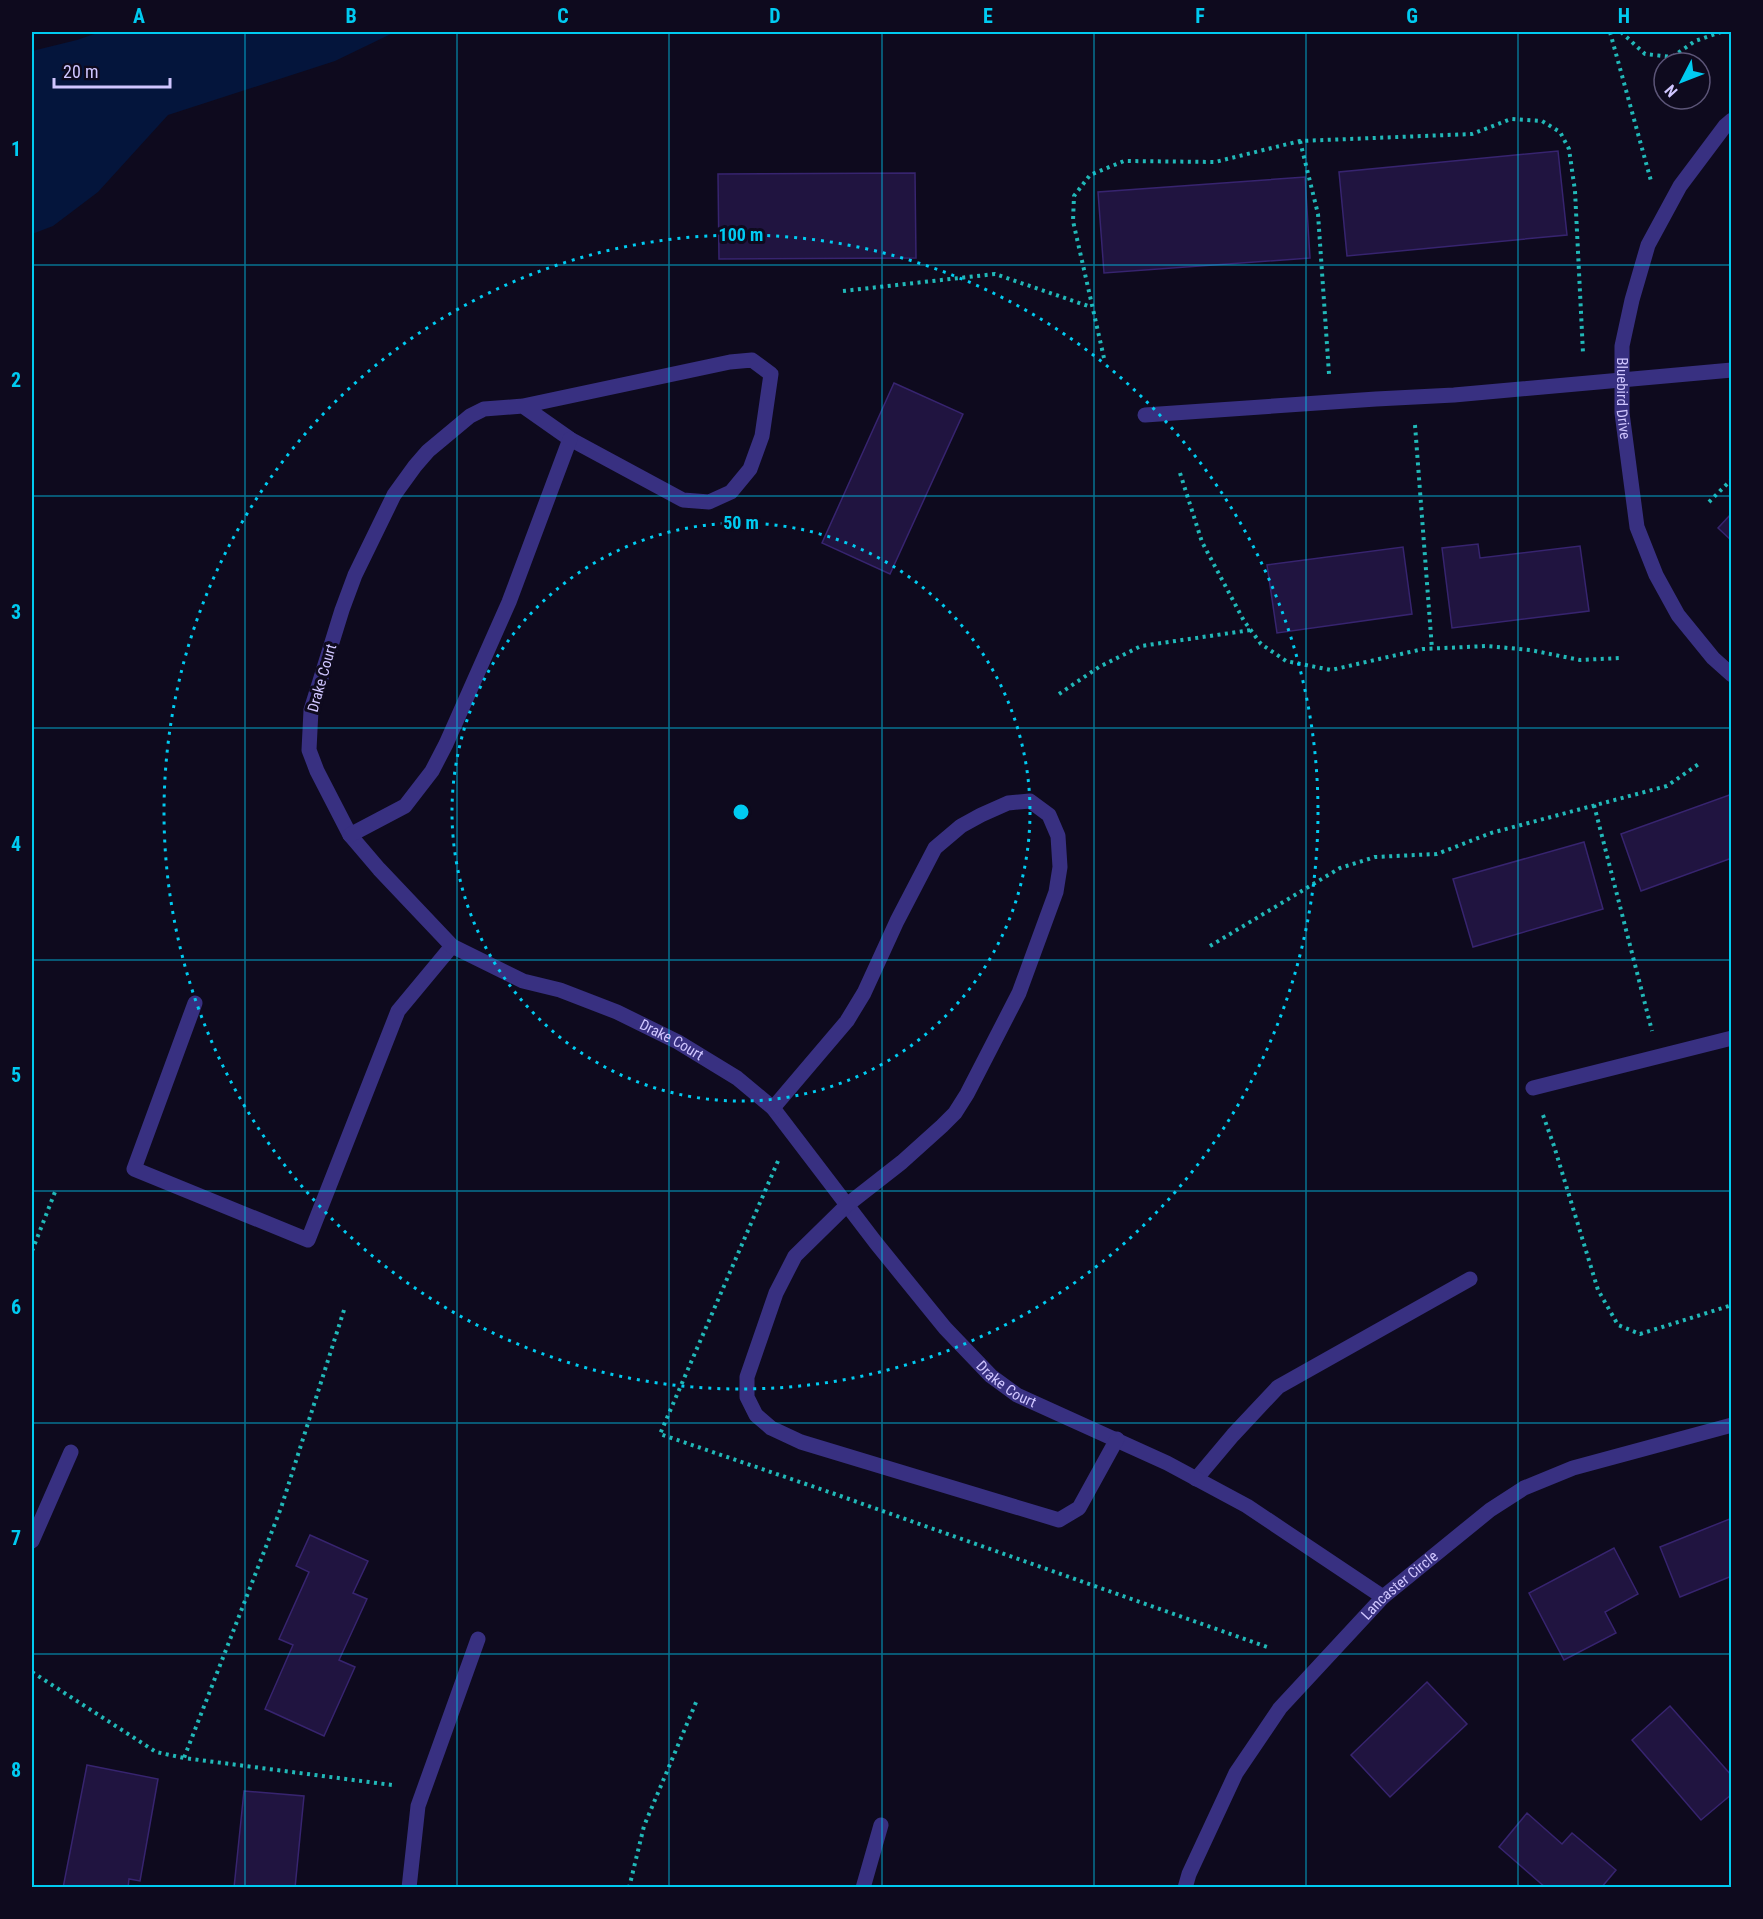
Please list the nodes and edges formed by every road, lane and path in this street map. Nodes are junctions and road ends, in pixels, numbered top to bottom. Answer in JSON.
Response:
{"nodes":[{"id":1,"x":1610,"y":32,"type":"edge"},
{"id":2,"x":1622,"y":32,"type":"edge"},
{"id":3,"x":1721,"y":32,"type":"edge"},
{"id":4,"x":1731,"y":120,"type":"edge"},
{"id":5,"x":1300,"y":141,"type":"junction"},
{"id":6,"x":1661,"y":221,"type":"junction"},
{"id":7,"x":843,"y":291,"type":"dead end"},
{"id":8,"x":1092,"y":307,"type":"junction"},
{"id":9,"x":1583,"y":352,"type":"dead end"},
{"id":10,"x":1104,"y":358,"type":"dead end"},
{"id":11,"x":1731,"y":370,"type":"edge"},
{"id":12,"x":1622,"y":380,"type":"junction"},
{"id":13,"x":1413,"y":397,"type":"junction"},
{"id":14,"x":1330,"y":402,"type":"junction"},
{"id":15,"x":523,"y":406,"type":"junction"},
{"id":16,"x":1145,"y":415,"type":"dead end"},
{"id":17,"x":570,"y":439,"type":"junction"},
{"id":18,"x":1179,"y":473,"type":"dead end"},
{"id":19,"x":1731,"y":478,"type":"edge"},
{"id":20,"x":1709,"y":502,"type":"dead end"},
{"id":21,"x":1251,"y":630,"type":"junction"},
{"id":22,"x":1432,"y":649,"type":"junction"},
{"id":23,"x":1621,"y":658,"type":"dead end"},
{"id":24,"x":1731,"y":675,"type":"edge"},
{"id":25,"x":1059,"y":694,"type":"dead end"},
{"id":26,"x":1700,"y":763,"type":"dead end"},
{"id":27,"x":1594,"y":805,"type":"junction"},
{"id":28,"x":350,"y":835,"type":"junction"},
{"id":29,"x":452,"y":946,"type":"junction"},
{"id":30,"x":1210,"y":946,"type":"dead end"},
{"id":31,"x":195,"y":1003,"type":"dead end"},
{"id":32,"x":1731,"y":1038,"type":"edge"},
{"id":33,"x":1659,"y":1057,"type":"junction"},
{"id":34,"x":1533,"y":1088,"type":"joint"},
{"id":35,"x":772,"y":1108,"type":"junction"},
{"id":36,"x":55,"y":1192,"type":"dead end"},
{"id":37,"x":847,"y":1205,"type":"junction"},
{"id":38,"x":32,"y":1251,"type":"edge"},
{"id":39,"x":1470,"y":1279,"type":"dead end"},
{"id":40,"x":1731,"y":1305,"type":"edge"},
{"id":41,"x":344,"y":1310,"type":"dead end"},
{"id":42,"x":1731,"y":1425,"type":"edge"},
{"id":43,"x":1118,"y":1440,"type":"junction"},
{"id":44,"x":71,"y":1452,"type":"dead end"},
{"id":45,"x":1196,"y":1479,"type":"junction"},
{"id":46,"x":32,"y":1541,"type":"edge"},
{"id":47,"x":1383,"y":1597,"type":"junction"},
{"id":48,"x":478,"y":1640,"type":"dead end"},
{"id":49,"x":32,"y":1672,"type":"edge"},
{"id":50,"x":697,"y":1700,"type":"dead end"},
{"id":51,"x":184,"y":1758,"type":"junction"},
{"id":52,"x":392,"y":1785,"type":"dead end"},
{"id":53,"x":881,"y":1825,"type":"dead end"},
{"id":54,"x":409,"y":1887,"type":"edge"},
{"id":55,"x":629,"y":1887,"type":"edge"},
{"id":56,"x":862,"y":1887,"type":"edge"},
{"id":57,"x":1185,"y":1887,"type":"edge"}],
"edges":[{"from":1,"to":6,"type":"path"},
{"from":2,"to":3,"type":"path"},
{"from":4,"to":6,"type":"street","name":"Bluebird Drive"},
{"from":5,"to":8,"type":"path"},
{"from":5,"to":9,"type":"path"},
{"from":5,"to":14,"type":"path"},
{"from":6,"to":12,"type":"street","name":"Bluebird Drive"},
{"from":7,"to":8,"type":"path"},
{"from":8,"to":10,"type":"path"},
{"from":11,"to":12,"type":"street"},
{"from":12,"to":13,"type":"street"},
{"from":12,"to":24,"type":"street","name":"Bluebird Drive"},
{"from":13,"to":14,"type":"street"},
{"from":13,"to":22,"type":"path"},
{"from":14,"to":16,"type":"street"},
{"from":15,"to":17,"type":"street"},
{"from":15,"to":17,"type":"street","name":"Drake Court"},
{"from":15,"to":28,"type":"street","name":"Drake Court"},
{"from":17,"to":28,"type":"street"},
{"from":18,"to":21,"type":"path"},
{"from":19,"to":20,"type":"path"},
{"from":21,"to":22,"type":"path"},
{"from":21,"to":25,"type":"path"},
{"from":22,"to":23,"type":"path"},
{"from":26,"to":27,"type":"path"},
{"from":27,"to":30,"type":"path"},
{"from":27,"to":33,"type":"path"},
{"from":28,"to":29,"type":"street","name":"Drake Court"},
{"from":29,"to":31,"type":"street"},
{"from":29,"to":35,"type":"street","name":"Drake Court"},
{"from":32,"to":33,"type":"street"},
{"from":33,"to":34,"type":"street"},
{"from":34,"to":40,"type":"path"},
{"from":35,"to":37,"type":"street","name":"Drake Court"},
{"from":35,"to":37,"type":"street"},
{"from":36,"to":38,"type":"path"},
{"from":37,"to":43,"type":"street","name":"Drake Court"},
{"from":37,"to":43,"type":"street"},
{"from":39,"to":45,"type":"street"},
{"from":41,"to":51,"type":"path"},
{"from":42,"to":47,"type":"street","name":"Lancaster Circle"},
{"from":43,"to":45,"type":"street","name":"Drake Court"},
{"from":44,"to":46,"type":"street"},
{"from":45,"to":47,"type":"street","name":"Drake Court"},
{"from":47,"to":57,"type":"street","name":"Lancaster Circle"},
{"from":48,"to":54,"type":"street"},
{"from":49,"to":51,"type":"path"},
{"from":50,"to":55,"type":"path"},
{"from":51,"to":52,"type":"path"},
{"from":53,"to":56,"type":"street"}]}
